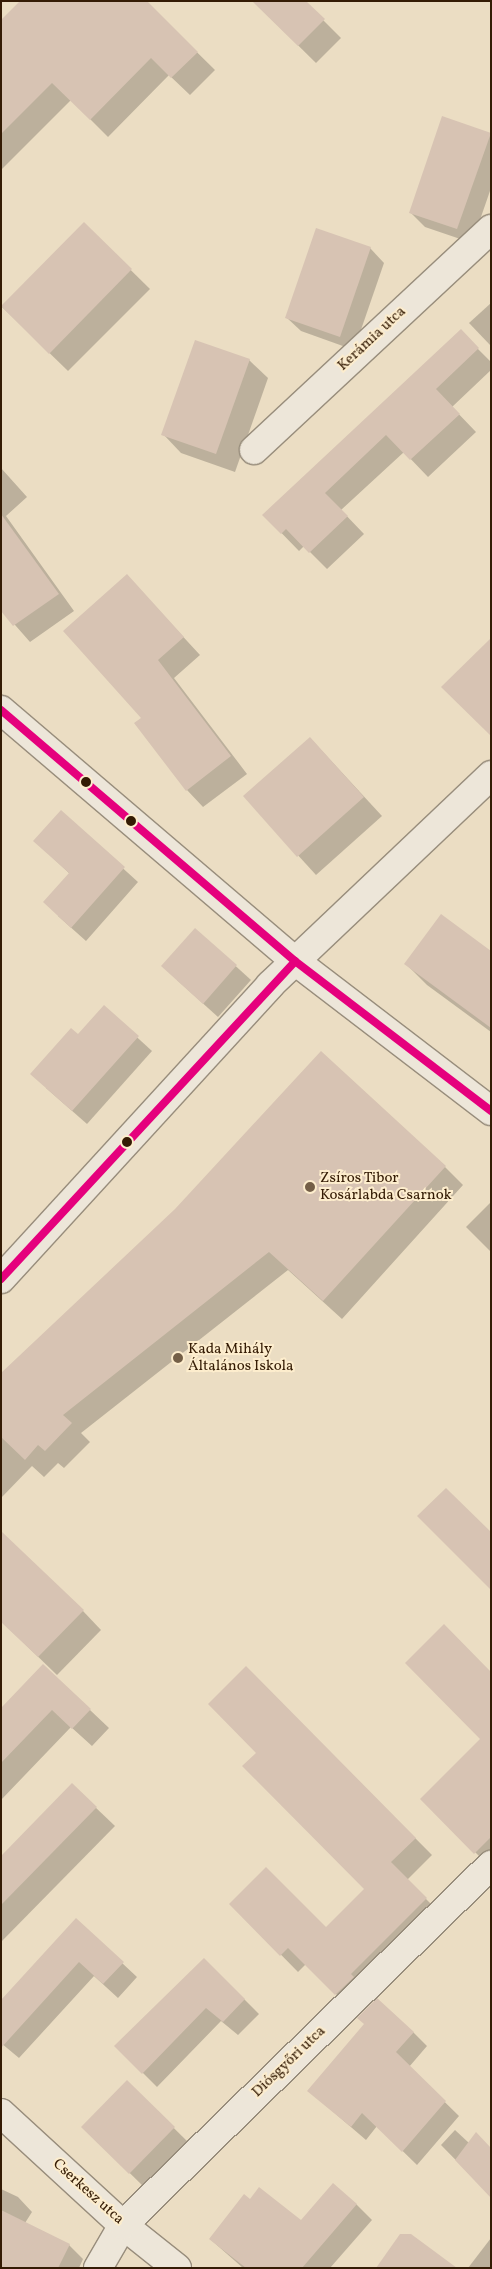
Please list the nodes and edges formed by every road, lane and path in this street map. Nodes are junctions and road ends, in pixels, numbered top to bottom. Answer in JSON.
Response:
{"nodes":[{"id":1,"x":491,"y":229,"type":"edge"},
{"id":2,"x":254,"y":450,"type":"dead end"},
{"id":3,"x":1,"y":710,"type":"edge"},
{"id":4,"x":491,"y":775,"type":"edge"},
{"id":5,"x":295,"y":962,"type":"junction"},
{"id":6,"x":491,"y":1112,"type":"edge"},
{"id":7,"x":1,"y":1279,"type":"edge"},
{"id":8,"x":491,"y":1865,"type":"edge"},
{"id":9,"x":1,"y":2113,"type":"edge"},
{"id":10,"x":123,"y":2225,"type":"junction"},
{"id":11,"x":98,"y":2268,"type":"edge"},
{"id":12,"x":177,"y":2268,"type":"edge"}],
"edges":[{"from":1,"to":2,"type":"street","name":"Kerámia utca"},
{"from":3,"to":5,"type":"street"},
{"from":4,"to":5,"type":"street"},
{"from":5,"to":6,"type":"street"},
{"from":5,"to":7,"type":"street"},
{"from":8,"to":10,"type":"street","name":"Diósgyőri utca"},
{"from":9,"to":10,"type":"street","name":"Cserkesz utca"},
{"from":10,"to":11,"type":"street","name":"Diósgyőri utca"},
{"from":10,"to":12,"type":"street","name":"Cserkesz utca"}]}
